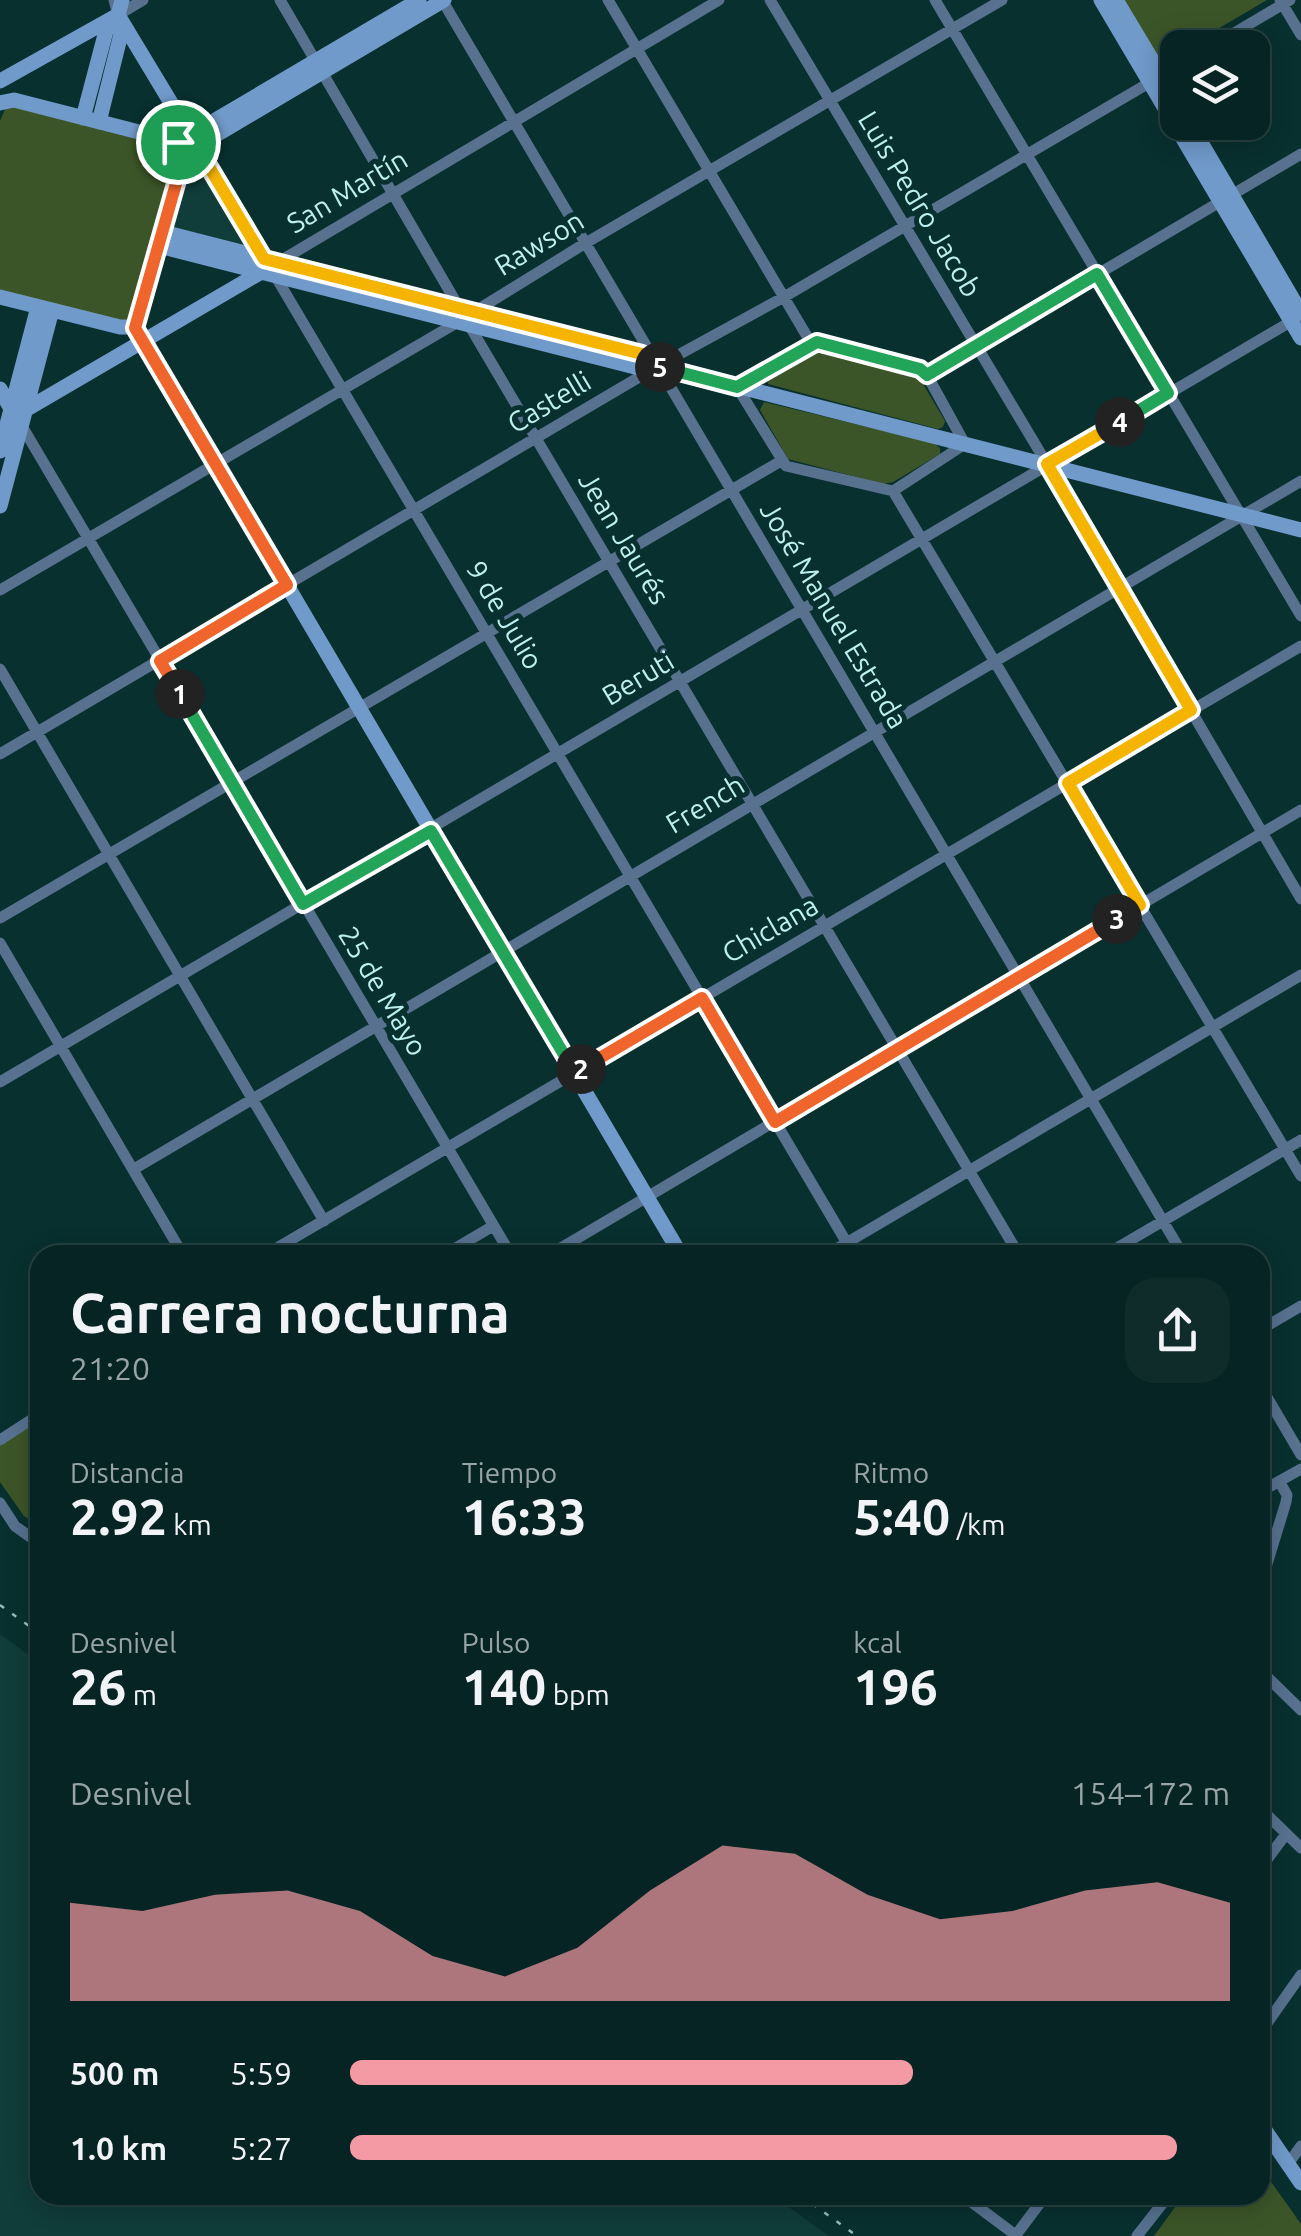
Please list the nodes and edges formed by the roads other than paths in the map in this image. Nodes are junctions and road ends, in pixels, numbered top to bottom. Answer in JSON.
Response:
{"nodes":[{"id":1,"x":144,"y":0,"type":"edge"},
{"id":2,"x":280,"y":0,"type":"edge"},
{"id":3,"x":419,"y":0,"type":"edge"},
{"id":4,"x":443,"y":0,"type":"edge"},
{"id":5,"x":608,"y":0,"type":"edge"},
{"id":6,"x":719,"y":0,"type":"edge"},
{"id":7,"x":770,"y":0,"type":"edge"},
{"id":8,"x":934,"y":0,"type":"edge"},
{"id":9,"x":1002,"y":0,"type":"edge"},
{"id":10,"x":1101,"y":0,"type":"edge"},
{"id":11,"x":1116,"y":0,"type":"edge"},
{"id":12,"x":1284,"y":1,"type":"edge"},
{"id":13,"x":118,"y":5,"type":"edge"},
{"id":14,"x":952,"y":29,"type":"junction"},
{"id":15,"x":1238,"y":30,"type":"edge"},
{"id":16,"x":1301,"y":34,"type":"edge"},
{"id":17,"x":637,"y":48,"type":"junction"},
{"id":18,"x":319,"y":66,"type":"junction"},
{"id":19,"x":1160,"y":77,"type":"edge"},
{"id":20,"x":1156,"y":79,"type":"junction"},
{"id":21,"x":0,"y":81,"type":"edge"},
{"id":22,"x":1160,"y":84,"type":"edge"},
{"id":23,"x":829,"y":101,"type":"junction"},
{"id":24,"x":7,"y":102,"type":"edge"},
{"id":25,"x":91,"y":120,"type":"junction"},
{"id":26,"x":512,"y":122,"type":"junction"},
{"id":27,"x":1198,"y":140,"type":"edge"},
{"id":28,"x":188,"y":144,"type":"junction"},
{"id":29,"x":1301,"y":154,"type":"edge"},
{"id":30,"x":1026,"y":155,"type":"junction"},
{"id":31,"x":710,"y":170,"type":"junction"},
{"id":32,"x":394,"y":191,"type":"junction"},
{"id":33,"x":1226,"y":198,"type":"junction"},
{"id":34,"x":904,"y":227,"type":"junction"},
{"id":35,"x":161,"y":239,"type":"junction"},
{"id":36,"x":584,"y":244,"type":"junction"},
{"id":37,"x":270,"y":268,"type":"junction"},
{"id":38,"x":1097,"y":274,"type":"junction"},
{"id":39,"x":0,"y":297,"type":"edge"},
{"id":40,"x":784,"y":297,"type":"junction"},
{"id":41,"x":45,"y":308,"type":"junction"},
{"id":42,"x":465,"y":317,"type":"junction"},
{"id":43,"x":1298,"y":317,"type":"edge"},
{"id":44,"x":139,"y":334,"type":"junction"},
{"id":45,"x":1301,"y":338,"type":"edge"},
{"id":46,"x":811,"y":343,"type":"junction"},
{"id":47,"x":975,"y":346,"type":"junction"},
{"id":48,"x":658,"y":366,"type":"junction"},
{"id":49,"x":927,"y":375,"type":"junction"},
{"id":50,"x":737,"y":387,"type":"junction"},
{"id":51,"x":342,"y":388,"type":"junction"},
{"id":52,"x":0,"y":389,"type":"edge"},
{"id":53,"x":1168,"y":393,"type":"junction"},
{"id":54,"x":14,"y":418,"type":"edge"},
{"id":55,"x":536,"y":438,"type":"junction"},
{"id":56,"x":965,"y":444,"type":"junction"},
{"id":57,"x":0,"y":451,"type":"edge"},
{"id":58,"x":781,"y":461,"type":"junction"},
{"id":59,"x":215,"y":462,"type":"junction"},
{"id":60,"x":1047,"y":464,"type":"junction"},
{"id":61,"x":1301,"y":481,"type":"edge"},
{"id":62,"x":731,"y":490,"type":"junction"},
{"id":63,"x":893,"y":491,"type":"junction"},
{"id":64,"x":0,"y":506,"type":"edge"},
{"id":65,"x":414,"y":510,"type":"junction"},
{"id":66,"x":1242,"y":516,"type":"junction"},
{"id":67,"x":1301,"y":530,"type":"edge"},
{"id":68,"x":88,"y":538,"type":"junction"},
{"id":69,"x":923,"y":538,"type":"junction"},
{"id":70,"x":609,"y":562,"type":"junction"},
{"id":71,"x":287,"y":585,"type":"junction"},
{"id":72,"x":1120,"y":588,"type":"junction"},
{"id":73,"x":0,"y":590,"type":"edge"},
{"id":74,"x":802,"y":610,"type":"junction"},
{"id":75,"x":1301,"y":616,"type":"edge"},
{"id":76,"x":487,"y":633,"type":"junction"},
{"id":77,"x":1301,"y":646,"type":"edge"},
{"id":78,"x":160,"y":661,"type":"junction"},
{"id":79,"x":996,"y":661,"type":"junction"},
{"id":80,"x":0,"y":669,"type":"edge"},
{"id":81,"x":681,"y":682,"type":"junction"},
{"id":82,"x":359,"y":708,"type":"junction"},
{"id":83,"x":1191,"y":710,"type":"junction"},
{"id":84,"x":874,"y":732,"type":"junction"},
{"id":85,"x":36,"y":733,"type":"junction"},
{"id":86,"x":0,"y":754,"type":"edge"},
{"id":87,"x":558,"y":755,"type":"junction"},
{"id":88,"x":232,"y":782,"type":"junction"},
{"id":89,"x":1068,"y":783,"type":"junction"},
{"id":90,"x":753,"y":804,"type":"junction"},
{"id":91,"x":1301,"y":810,"type":"edge"},
{"id":92,"x":431,"y":831,"type":"junction"},
{"id":93,"x":1262,"y":833,"type":"junction"},
{"id":94,"x":108,"y":854,"type":"junction"},
{"id":95,"x":946,"y":854,"type":"junction"},
{"id":96,"x":630,"y":876,"type":"junction"},
{"id":97,"x":1301,"y":899,"type":"edge"},
{"id":98,"x":303,"y":904,"type":"junction"},
{"id":99,"x":1140,"y":905,"type":"junction"},
{"id":100,"x":0,"y":918,"type":"edge"},
{"id":101,"x":825,"y":926,"type":"junction"},
{"id":102,"x":0,"y":943,"type":"edge"},
{"id":103,"x":503,"y":952,"type":"junction"},
{"id":104,"x":1301,"y":975,"type":"edge"},
{"id":105,"x":180,"y":977,"type":"junction"},
{"id":106,"x":1019,"y":977,"type":"junction"},
{"id":107,"x":702,"y":998,"type":"junction"},
{"id":108,"x":375,"y":1026,"type":"junction"},
{"id":109,"x":1213,"y":1027,"type":"junction"},
{"id":110,"x":61,"y":1046,"type":"junction"},
{"id":111,"x":898,"y":1049,"type":"junction"},
{"id":112,"x":575,"y":1073,"type":"junction"},
{"id":113,"x":0,"y":1082,"type":"edge"},
{"id":114,"x":252,"y":1099,"type":"junction"},
{"id":115,"x":1091,"y":1099,"type":"junction"},
{"id":116,"x":775,"y":1122,"type":"junction"},
{"id":117,"x":1301,"y":1140,"type":"edge"},
{"id":118,"x":447,"y":1148,"type":"junction"},
{"id":119,"x":1285,"y":1150,"type":"junction"},
{"id":120,"x":134,"y":1169,"type":"junction"},
{"id":121,"x":969,"y":1171,"type":"junction"},
{"id":122,"x":1301,"y":1176,"type":"edge"},
{"id":123,"x":648,"y":1197,"type":"junction"},
{"id":124,"x":324,"y":1220,"type":"junction"},
{"id":125,"x":1163,"y":1221,"type":"junction"},
{"id":126,"x":493,"y":1226,"type":"junction"},
{"id":127,"x":847,"y":1243,"type":"junction"},
{"id":128,"x":177,"y":1245,"type":"edge"},
{"id":129,"x":282,"y":1245,"type":"edge"},
{"id":130,"x":461,"y":1245,"type":"edge"},
{"id":131,"x":504,"y":1245,"type":"edge"},
{"id":132,"x":566,"y":1245,"type":"edge"},
{"id":133,"x":676,"y":1245,"type":"edge"},
{"id":134,"x":844,"y":1245,"type":"edge"},
{"id":135,"x":1013,"y":1245,"type":"edge"},
{"id":136,"x":1122,"y":1245,"type":"edge"},
{"id":137,"x":1177,"y":1245,"type":"edge"},
{"id":138,"x":1301,"y":1306,"type":"edge"},
{"id":139,"x":1270,"y":1324,"type":"edge"},
{"id":140,"x":1270,"y":1403,"type":"edge"},
{"id":141,"x":30,"y":1420,"type":"edge"},
{"id":142,"x":0,"y":1440,"type":"edge"},
{"id":143,"x":1301,"y":1455,"type":"edge"},
{"id":144,"x":1301,"y":1468,"type":"edge"},
{"id":145,"x":1279,"y":1482,"type":"junction"},
{"id":146,"x":1270,"y":1487,"type":"edge"},
{"id":147,"x":0,"y":1503,"type":"edge"},
{"id":148,"x":30,"y":1537,"type":"edge"},
{"id":149,"x":1270,"y":1554,"type":"edge"},
{"id":150,"x":1270,"y":1679,"type":"edge"},
{"id":151,"x":1300,"y":1705,"type":"edge"},
{"id":152,"x":1270,"y":1818,"type":"edge"},
{"id":153,"x":1286,"y":1834,"type":"junction"},
{"id":154,"x":1301,"y":1848,"type":"edge"},
{"id":155,"x":1270,"y":1856,"type":"edge"},
{"id":156,"x":1301,"y":1975,"type":"edge"},
{"id":157,"x":1270,"y":2019,"type":"edge"},
{"id":158,"x":1270,"y":2138,"type":"edge"},
{"id":159,"x":1301,"y":2146,"type":"edge"},
{"id":160,"x":1288,"y":2164,"type":"junction"},
{"id":161,"x":1301,"y":2183,"type":"edge"},
{"id":162,"x":975,"y":2205,"type":"edge"},
{"id":163,"x":1039,"y":2205,"type":"edge"},
{"id":164,"x":1161,"y":2205,"type":"edge"},
{"id":165,"x":1017,"y":2236,"type":"edge"},
{"id":166,"x":1137,"y":2236,"type":"edge"}],
"edges":[{"from":1,"to":13,"type":"street"},
{"from":2,"to":18,"type":"street","name":"Jean Jaurés"},
{"from":3,"to":18,"type":"main road"},
{"from":4,"to":18,"type":"main road"},
{"from":4,"to":26,"type":"street","name":"José Manuel Estrada"},
{"from":5,"to":17,"type":"street"},
{"from":6,"to":17,"type":"street","name":"San Martín"},
{"from":7,"to":23,"type":"street","name":"Luis Pedro Jacob"},
{"from":8,"to":14,"type":"street"},
{"from":9,"to":14,"type":"street","name":"Rawson"},
{"from":10,"to":20,"type":"main road"},
{"from":11,"to":20,"type":"main road"},
{"from":12,"to":15,"type":"street"},
{"from":12,"to":16,"type":"street"},
{"from":13,"to":21,"type":"main road"},
{"from":13,"to":25,"type":"main road"},
{"from":13,"to":28,"type":"main road","name":"9 de Julio"},
{"from":14,"to":23,"type":"street","name":"Rawson"},
{"from":14,"to":30,"type":"street"},
{"from":17,"to":26,"type":"street","name":"San Martín"},
{"from":17,"to":31,"type":"street"},
{"from":18,"to":28,"type":"main road"},
{"from":18,"to":32,"type":"street","name":"Jean Jaurés"},
{"from":19,"to":20,"type":"street","name":"Castelli"},
{"from":20,"to":22,"type":"main road"},
{"from":20,"to":30,"type":"street","name":"Castelli"},
{"from":20,"to":33,"type":"main road"},
{"from":23,"to":31,"type":"street","name":"Rawson"},
{"from":23,"to":34,"type":"street","name":"Luis Pedro Jacob"},
{"from":24,"to":25,"type":"main road"},
{"from":25,"to":28,"type":"main road"},
{"from":26,"to":32,"type":"street","name":"San Martín"},
{"from":26,"to":36,"type":"street","name":"José Manuel Estrada"},
{"from":27,"to":33,"type":"main road"},
{"from":28,"to":35,"type":"main road"},
{"from":28,"to":37,"type":"main road","name":"9 de Julio"},
{"from":29,"to":33,"type":"street"},
{"from":30,"to":34,"type":"street","name":"Castelli"},
{"from":30,"to":38,"type":"street"},
{"from":31,"to":36,"type":"street","name":"Rawson"},
{"from":31,"to":40,"type":"street"},
{"from":32,"to":37,"type":"street","name":"San Martín"},
{"from":32,"to":42,"type":"street","name":"Jean Jaurés"},
{"from":33,"to":38,"type":"street"},
{"from":33,"to":43,"type":"main road"},
{"from":34,"to":40,"type":"street","name":"Castelli"},
{"from":34,"to":47,"type":"street","name":"Luis Pedro Jacob"},
{"from":35,"to":37,"type":"main road"},
{"from":35,"to":44,"type":"main road"},
{"from":36,"to":42,"type":"street","name":"Rawson"},
{"from":36,"to":48,"type":"street","name":"José Manuel Estrada"},
{"from":37,"to":42,"type":"main road"},
{"from":37,"to":44,"type":"main road","name":"San Martín"},
{"from":37,"to":51,"type":"street","name":"9 de Julio"},
{"from":38,"to":47,"type":"street"},
{"from":38,"to":53,"type":"street"},
{"from":39,"to":41,"type":"main road"},
{"from":40,"to":46,"type":"street"},
{"from":40,"to":48,"type":"street","name":"Castelli"},
{"from":41,"to":44,"type":"main road"},
{"from":41,"to":54,"type":"main road"},
{"from":42,"to":48,"type":"main road"},
{"from":42,"to":51,"type":"street","name":"Rawson"},
{"from":42,"to":55,"type":"street","name":"Jean Jaurés"},
{"from":43,"to":45,"type":"main road"},
{"from":43,"to":53,"type":"street","name":"Beruti"},
{"from":44,"to":54,"type":"main road","name":"San Martín"},
{"from":44,"to":59,"type":"main road"},
{"from":46,"to":49,"type":"street"},
{"from":46,"to":50,"type":"street"},
{"from":47,"to":49,"type":"street"},
{"from":47,"to":60,"type":"street","name":"Luis Pedro Jacob"},
{"from":48,"to":50,"type":"main road"},
{"from":48,"to":55,"type":"street","name":"Castelli"},
{"from":48,"to":62,"type":"street","name":"José Manuel Estrada"},
{"from":49,"to":56,"type":"street"},
{"from":50,"to":56,"type":"main road"},
{"from":50,"to":58,"type":"street"},
{"from":51,"to":59,"type":"street","name":"Rawson"},
{"from":51,"to":65,"type":"street","name":"9 de Julio"},
{"from":52,"to":54,"type":"main road","name":"25 de Mayo"},
{"from":53,"to":60,"type":"street","name":"Beruti"},
{"from":53,"to":66,"type":"street"},
{"from":54,"to":57,"type":"main road"},
{"from":54,"to":64,"type":"main road"},
{"from":54,"to":68,"type":"street","name":"25 de Mayo"},
{"from":55,"to":65,"type":"street","name":"Castelli"},
{"from":55,"to":70,"type":"street","name":"Jean Jaurés"},
{"from":56,"to":60,"type":"main road"},
{"from":56,"to":63,"type":"street"},
{"from":58,"to":62,"type":"street"},
{"from":58,"to":63,"type":"street"},
{"from":59,"to":68,"type":"street","name":"Rawson"},
{"from":59,"to":71,"type":"main road"},
{"from":60,"to":66,"type":"main road"},
{"from":60,"to":69,"type":"street","name":"Beruti"},
{"from":60,"to":72,"type":"street","name":"Luis Pedro Jacob"},
{"from":61,"to":66,"type":"street","name":"French"},
{"from":62,"to":70,"type":"street"},
{"from":62,"to":74,"type":"street","name":"José Manuel Estrada"},
{"from":63,"to":69,"type":"street"},
{"from":65,"to":71,"type":"street","name":"Castelli"},
{"from":65,"to":76,"type":"street","name":"9 de Julio"},
{"from":66,"to":67,"type":"main road"},
{"from":66,"to":72,"type":"street","name":"French"},
{"from":66,"to":75,"type":"street"},
{"from":68,"to":73,"type":"street","name":"Rawson"},
{"from":68,"to":78,"type":"street","name":"25 de Mayo"},
{"from":69,"to":74,"type":"street","name":"Beruti"},
{"from":69,"to":79,"type":"street"},
{"from":70,"to":76,"type":"street"},
{"from":70,"to":81,"type":"street","name":"Jean Jaurés"},
{"from":71,"to":78,"type":"street","name":"Castelli"},
{"from":71,"to":82,"type":"main road"},
{"from":72,"to":79,"type":"street","name":"French"},
{"from":72,"to":83,"type":"street","name":"Luis Pedro Jacob"},
{"from":74,"to":81,"type":"street","name":"Beruti"},
{"from":74,"to":84,"type":"street","name":"José Manuel Estrada"},
{"from":76,"to":82,"type":"street"},
{"from":76,"to":87,"type":"street","name":"9 de Julio"},
{"from":77,"to":83,"type":"street","name":"Chiclana"},
{"from":78,"to":85,"type":"street","name":"Castelli"},
{"from":78,"to":88,"type":"street","name":"25 de Mayo"},
{"from":79,"to":84,"type":"street","name":"French"},
{"from":79,"to":89,"type":"street"},
{"from":80,"to":85,"type":"street"},
{"from":81,"to":87,"type":"street","name":"Beruti"},
{"from":81,"to":90,"type":"street","name":"Jean Jaurés"},
{"from":82,"to":88,"type":"street"},
{"from":82,"to":92,"type":"main road"},
{"from":83,"to":89,"type":"street","name":"Chiclana"},
{"from":83,"to":93,"type":"street","name":"Luis Pedro Jacob"},
{"from":84,"to":90,"type":"street","name":"French"},
{"from":84,"to":95,"type":"street","name":"José Manuel Estrada"},
{"from":85,"to":86,"type":"street","name":"Castelli"},
{"from":85,"to":94,"type":"street"},
{"from":87,"to":92,"type":"street","name":"Beruti"},
{"from":87,"to":96,"type":"street","name":"9 de Julio"},
{"from":88,"to":94,"type":"street"},
{"from":88,"to":98,"type":"street","name":"25 de Mayo"},
{"from":89,"to":95,"type":"street","name":"Chiclana"},
{"from":89,"to":99,"type":"street"},
{"from":90,"to":96,"type":"street","name":"French"},
{"from":90,"to":101,"type":"street","name":"Jean Jaurés"},
{"from":91,"to":93,"type":"street"},
{"from":92,"to":98,"type":"street","name":"Beruti"},
{"from":92,"to":103,"type":"main road"},
{"from":93,"to":97,"type":"street","name":"Luis Pedro Jacob"},
{"from":93,"to":99,"type":"street"},
{"from":94,"to":100,"type":"street"},
{"from":94,"to":105,"type":"street"},
{"from":95,"to":101,"type":"street","name":"Chiclana"},
{"from":95,"to":106,"type":"street","name":"José Manuel Estrada"},
{"from":96,"to":103,"type":"street","name":"French"},
{"from":96,"to":107,"type":"street","name":"9 de Julio"},
{"from":98,"to":105,"type":"street","name":"Beruti"},
{"from":98,"to":108,"type":"street","name":"25 de Mayo"},
{"from":99,"to":106,"type":"street"},
{"from":99,"to":109,"type":"street"},
{"from":101,"to":107,"type":"street","name":"Chiclana"},
{"from":101,"to":111,"type":"street","name":"Jean Jaurés"},
{"from":102,"to":110,"type":"street"},
{"from":103,"to":108,"type":"street","name":"French"},
{"from":103,"to":112,"type":"main road"},
{"from":104,"to":109,"type":"street"},
{"from":105,"to":110,"type":"street","name":"Beruti"},
{"from":105,"to":114,"type":"street"},
{"from":106,"to":111,"type":"street"},
{"from":106,"to":115,"type":"street","name":"José Manuel Estrada"},
{"from":107,"to":112,"type":"street","name":"Chiclana"},
{"from":107,"to":116,"type":"street","name":"9 de Julio"},
{"from":108,"to":114,"type":"street","name":"French"},
{"from":108,"to":118,"type":"street","name":"25 de Mayo"},
{"from":109,"to":115,"type":"street"},
{"from":109,"to":119,"type":"street"},
{"from":110,"to":113,"type":"street","name":"Beruti"},
{"from":110,"to":120,"type":"street"},
{"from":111,"to":116,"type":"street"},
{"from":111,"to":121,"type":"street","name":"Jean Jaurés"},
{"from":112,"to":118,"type":"street","name":"Chiclana"},
{"from":112,"to":123,"type":"main road"},
{"from":114,"to":120,"type":"street","name":"French"},
{"from":114,"to":124,"type":"street"},
{"from":115,"to":121,"type":"street"},
{"from":115,"to":125,"type":"street","name":"José Manuel Estrada"},
{"from":116,"to":123,"type":"street"},
{"from":116,"to":127,"type":"street","name":"9 de Julio"},
{"from":117,"to":119,"type":"street"},
{"from":118,"to":124,"type":"street","name":"Chiclana"},
{"from":118,"to":126,"type":"street","name":"25 de Mayo"},
{"from":119,"to":122,"type":"street"},
{"from":119,"to":125,"type":"street"},
{"from":120,"to":128,"type":"street"},
{"from":121,"to":127,"type":"street"},
{"from":121,"to":135,"type":"street","name":"Jean Jaurés"},
{"from":123,"to":132,"type":"street"},
{"from":123,"to":133,"type":"main road"},
{"from":124,"to":129,"type":"street","name":"Chiclana"},
{"from":125,"to":136,"type":"street"},
{"from":125,"to":137,"type":"street","name":"José Manuel Estrada"},
{"from":126,"to":130,"type":"street"},
{"from":126,"to":131,"type":"street","name":"25 de Mayo"},
{"from":127,"to":134,"type":"street"},
{"from":138,"to":139,"type":"street"},
{"from":140,"to":143,"type":"street"},
{"from":141,"to":142,"type":"street"},
{"from":144,"to":145,"type":"street"},
{"from":145,"to":146,"type":"street"},
{"from":145,"to":149,"type":"street"},
{"from":147,"to":148,"type":"street"},
{"from":150,"to":151,"type":"street"},
{"from":152,"to":153,"type":"street"},
{"from":153,"to":154,"type":"street"},
{"from":153,"to":155,"type":"street"},
{"from":156,"to":157,"type":"street"},
{"from":158,"to":160,"type":"main road"},
{"from":159,"to":160,"type":"street"},
{"from":160,"to":161,"type":"main road"},
{"from":162,"to":165,"type":"street"},
{"from":163,"to":165,"type":"street"},
{"from":164,"to":166,"type":"street"}]}
